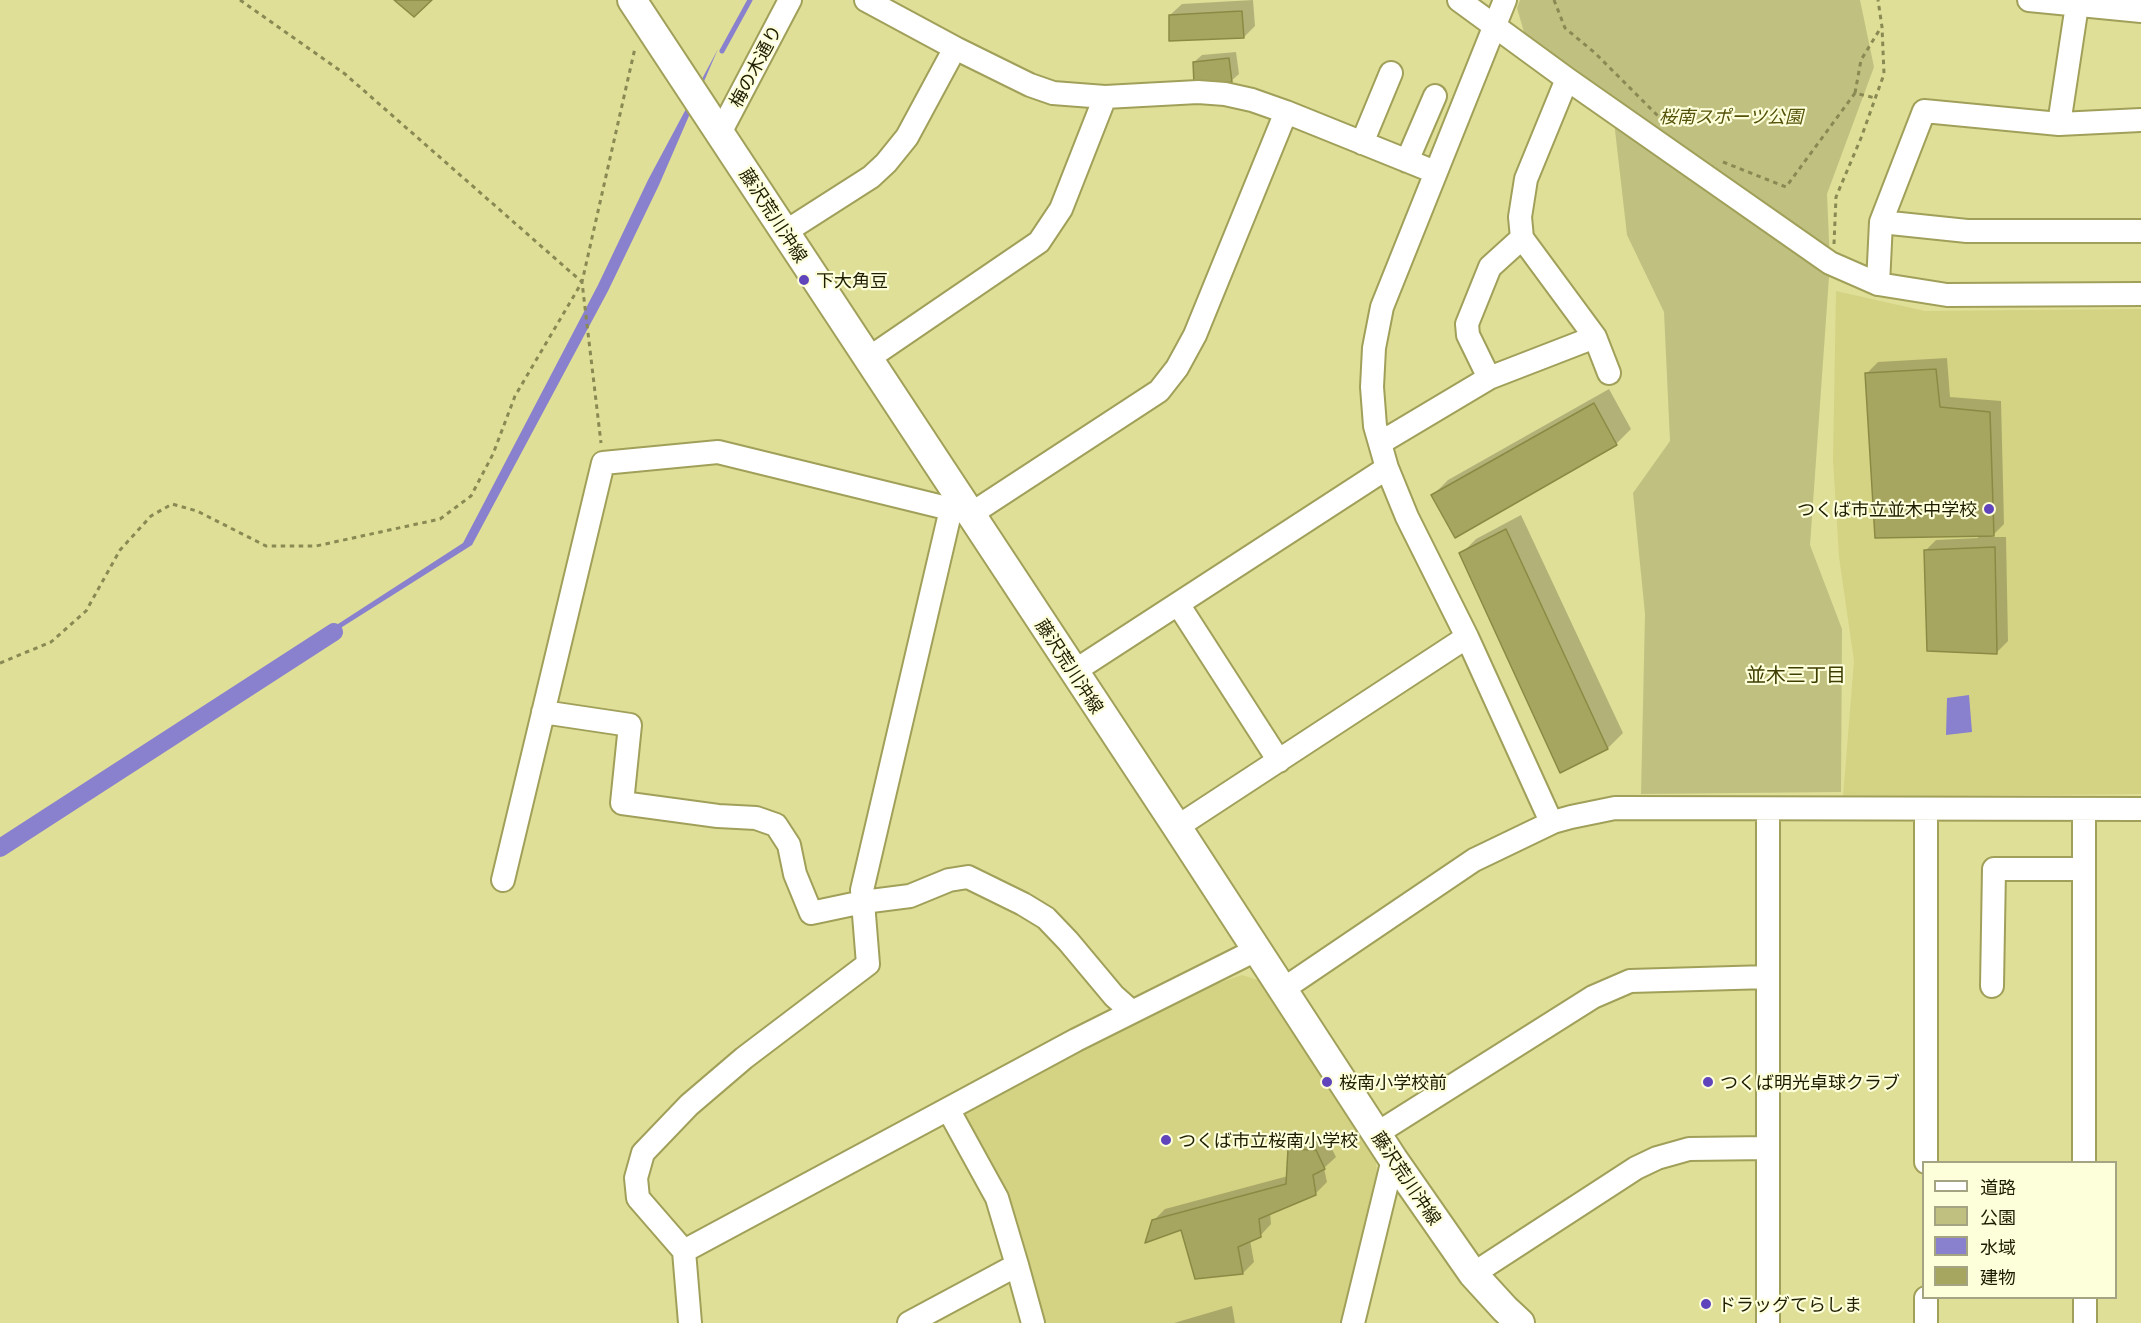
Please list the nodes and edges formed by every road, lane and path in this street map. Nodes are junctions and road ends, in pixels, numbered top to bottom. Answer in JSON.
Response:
{"nodes":[{"id":1,"x":240,"y":0,"type":"edge"},
{"id":2,"x":790,"y":0,"type":"edge"},
{"id":3,"x":866,"y":0,"type":"edge"},
{"id":4,"x":1459,"y":0,"type":"edge"},
{"id":5,"x":1505,"y":0,"type":"edge"},
{"id":6,"x":1554,"y":0,"type":"edge"},
{"id":7,"x":1878,"y":0,"type":"edge"},
{"id":8,"x":2029,"y":0,"type":"edge"},
{"id":9,"x":2077,"y":5,"type":"junction"},
{"id":10,"x":640,"y":11,"type":"edge"},
{"id":11,"x":2141,"y":11,"type":"edge"},
{"id":12,"x":1494,"y":27,"type":"junction"},
{"id":13,"x":1882,"y":27,"type":"junction"},
{"id":14,"x":955,"y":48,"type":"junction"},
{"id":15,"x":1391,"y":73,"type":"dead end"},
{"id":16,"x":1568,"y":79,"type":"junction"},
{"id":17,"x":1855,"y":93,"type":"junction"},
{"id":18,"x":1435,"y":96,"type":"dead end"},
{"id":19,"x":1105,"y":97,"type":"junction"},
{"id":20,"x":1875,"y":98,"type":"junction"},
{"id":21,"x":1286,"y":112,"type":"junction"},
{"id":22,"x":2141,"y":120,"type":"edge"},
{"id":23,"x":1663,"y":121,"type":"dead end"},
{"id":24,"x":2059,"y":124,"type":"junction"},
{"id":25,"x":720,"y":133,"type":"junction"},
{"id":26,"x":1362,"y":143,"type":"junction"},
{"id":27,"x":1714,"y":156,"type":"dead end"},
{"id":28,"x":1407,"y":161,"type":"junction"},
{"id":29,"x":1435,"y":172,"type":"junction"},
{"id":30,"x":1881,"y":222,"type":"junction"},
{"id":31,"x":2141,"y":231,"type":"edge"},
{"id":32,"x":785,"y":232,"type":"junction"},
{"id":33,"x":1522,"y":238,"type":"junction"},
{"id":34,"x":1830,"y":263,"type":"junction"},
{"id":35,"x":582,"y":282,"type":"junction"},
{"id":36,"x":1878,"y":284,"type":"junction"},
{"id":37,"x":2141,"y":294,"type":"edge"},
{"id":38,"x":1595,"y":337,"type":"junction"},
{"id":39,"x":869,"y":358,"type":"junction"},
{"id":40,"x":1609,"y":374,"type":"dead end"},
{"id":41,"x":1489,"y":378,"type":"junction"},
{"id":42,"x":1380,"y":443,"type":"junction"},
{"id":43,"x":603,"y":463,"type":"junction"},
{"id":44,"x":1387,"y":468,"type":"junction"},
{"id":45,"x":961,"y":512,"type":"junction"},
{"id":46,"x":1178,"y":604,"type":"junction"},
{"id":47,"x":1467,"y":637,"type":"junction"},
{"id":48,"x":0,"y":663,"type":"edge"},
{"id":49,"x":1073,"y":672,"type":"junction"},
{"id":50,"x":543,"y":712,"type":"junction"},
{"id":51,"x":1279,"y":761,"type":"junction"},
{"id":52,"x":1768,"y":809,"type":"junction"},
{"id":53,"x":1926,"y":809,"type":"junction"},
{"id":54,"x":2084,"y":809,"type":"junction"},
{"id":55,"x":2141,"y":809,"type":"edge"},
{"id":56,"x":1553,"y":822,"type":"junction"},
{"id":57,"x":1177,"y":828,"type":"junction"},
{"id":58,"x":2084,"y":869,"type":"junction"},
{"id":59,"x":503,"y":880,"type":"dead end"},
{"id":60,"x":863,"y":902,"type":"junction"},
{"id":61,"x":1257,"y":950,"type":"junction"},
{"id":62,"x":1768,"y":978,"type":"junction"},
{"id":63,"x":1992,"y":986,"type":"dead end"},
{"id":64,"x":1282,"y":990,"type":"junction"},
{"id":65,"x":1132,"y":1012,"type":"junction"},
{"id":66,"x":948,"y":1109,"type":"junction"},
{"id":67,"x":1376,"y":1134,"type":"junction"},
{"id":68,"x":1768,"y":1148,"type":"junction"},
{"id":69,"x":1393,"y":1159,"type":"junction"},
{"id":70,"x":1926,"y":1161,"type":"edge"},
{"id":71,"x":2085,"y":1161,"type":"edge"},
{"id":72,"x":684,"y":1251,"type":"junction"},
{"id":73,"x":1017,"y":1265,"type":"junction"},
{"id":74,"x":1473,"y":1274,"type":"junction"},
{"id":75,"x":1926,"y":1299,"type":"edge"},
{"id":76,"x":2085,"y":1299,"type":"edge"},
{"id":77,"x":918,"y":1322,"type":"edge"},
{"id":78,"x":690,"y":1323,"type":"edge"},
{"id":79,"x":1032,"y":1323,"type":"edge"},
{"id":80,"x":1353,"y":1323,"type":"edge"},
{"id":81,"x":1521,"y":1323,"type":"edge"},
{"id":82,"x":1768,"y":1323,"type":"edge"},
{"id":83,"x":1926,"y":1323,"type":"edge"},
{"id":84,"x":2085,"y":1323,"type":"edge"}],
"edges":[{"from":1,"to":35,"type":"path"},
{"from":2,"to":25,"type":"street","name":"梅の木通り"},
{"from":3,"to":14,"type":"street"},
{"from":4,"to":12,"type":"street"},
{"from":5,"to":12,"type":"street"},
{"from":6,"to":23,"type":"path"},
{"from":7,"to":13,"type":"path"},
{"from":8,"to":9,"type":"street"},
{"from":9,"to":11,"type":"street"},
{"from":9,"to":24,"type":"street"},
{"from":10,"to":25,"type":"main road","name":"藤沢荒川沖線"},
{"from":10,"to":35,"type":"path"},
{"from":12,"to":16,"type":"street"},
{"from":12,"to":29,"type":"street"},
{"from":13,"to":17,"type":"path"},
{"from":13,"to":20,"type":"path"},
{"from":14,"to":19,"type":"street"},
{"from":14,"to":32,"type":"street"},
{"from":15,"to":26,"type":"street"},
{"from":16,"to":33,"type":"street"},
{"from":16,"to":34,"type":"street"},
{"from":17,"to":20,"type":"path"},
{"from":17,"to":27,"type":"path"},
{"from":18,"to":28,"type":"street"},
{"from":19,"to":21,"type":"street"},
{"from":19,"to":39,"type":"street"},
{"from":20,"to":34,"type":"path"},
{"from":21,"to":26,"type":"street"},
{"from":21,"to":45,"type":"street"},
{"from":22,"to":24,"type":"street"},
{"from":24,"to":30,"type":"street"},
{"from":25,"to":32,"type":"main road","name":"藤沢荒川沖線"},
{"from":26,"to":28,"type":"street"},
{"from":28,"to":29,"type":"street"},
{"from":29,"to":42,"type":"street"},
{"from":30,"to":31,"type":"street"},
{"from":30,"to":36,"type":"street"},
{"from":32,"to":39,"type":"main road","name":"藤沢荒川沖線"},
{"from":33,"to":38,"type":"street"},
{"from":33,"to":41,"type":"street"},
{"from":34,"to":36,"type":"street"},
{"from":35,"to":43,"type":"path"},
{"from":35,"to":48,"type":"path"},
{"from":36,"to":37,"type":"street"},
{"from":38,"to":40,"type":"street"},
{"from":38,"to":41,"type":"street"},
{"from":39,"to":45,"type":"main road","name":"藤沢荒川沖線"},
{"from":41,"to":42,"type":"street"},
{"from":42,"to":44,"type":"street"},
{"from":43,"to":45,"type":"street"},
{"from":43,"to":50,"type":"street"},
{"from":44,"to":46,"type":"street"},
{"from":44,"to":47,"type":"street"},
{"from":45,"to":49,"type":"main road","name":"藤沢荒川沖線"},
{"from":45,"to":60,"type":"street"},
{"from":46,"to":49,"type":"street"},
{"from":46,"to":51,"type":"street"},
{"from":47,"to":51,"type":"street"},
{"from":47,"to":56,"type":"street"},
{"from":49,"to":57,"type":"main road","name":"藤沢荒川沖線"},
{"from":50,"to":59,"type":"street"},
{"from":50,"to":60,"type":"street"},
{"from":51,"to":57,"type":"street"},
{"from":52,"to":53,"type":"street"},
{"from":52,"to":56,"type":"street"},
{"from":52,"to":62,"type":"street"},
{"from":53,"to":54,"type":"street"},
{"from":53,"to":70,"type":"street"},
{"from":54,"to":55,"type":"street"},
{"from":54,"to":58,"type":"street"},
{"from":56,"to":64,"type":"street"},
{"from":57,"to":61,"type":"main road","name":"藤沢荒川沖線"},
{"from":58,"to":63,"type":"street"},
{"from":58,"to":71,"type":"street"},
{"from":60,"to":65,"type":"street"},
{"from":60,"to":72,"type":"street"},
{"from":61,"to":64,"type":"main road","name":"藤沢荒川沖線"},
{"from":61,"to":65,"type":"street"},
{"from":62,"to":67,"type":"street"},
{"from":62,"to":68,"type":"street"},
{"from":64,"to":67,"type":"main road","name":"藤沢荒川沖線"},
{"from":65,"to":66,"type":"street"},
{"from":66,"to":72,"type":"street"},
{"from":66,"to":73,"type":"street"},
{"from":67,"to":69,"type":"main road","name":"藤沢荒川沖線"},
{"from":68,"to":74,"type":"street"},
{"from":68,"to":82,"type":"street"},
{"from":69,"to":74,"type":"main road","name":"藤沢荒川沖線"},
{"from":69,"to":80,"type":"street"},
{"from":72,"to":78,"type":"street"},
{"from":73,"to":77,"type":"street"},
{"from":73,"to":79,"type":"street"},
{"from":74,"to":81,"type":"main road","name":"藤沢荒川沖線"},
{"from":75,"to":83,"type":"street"},
{"from":76,"to":84,"type":"street"}]}
